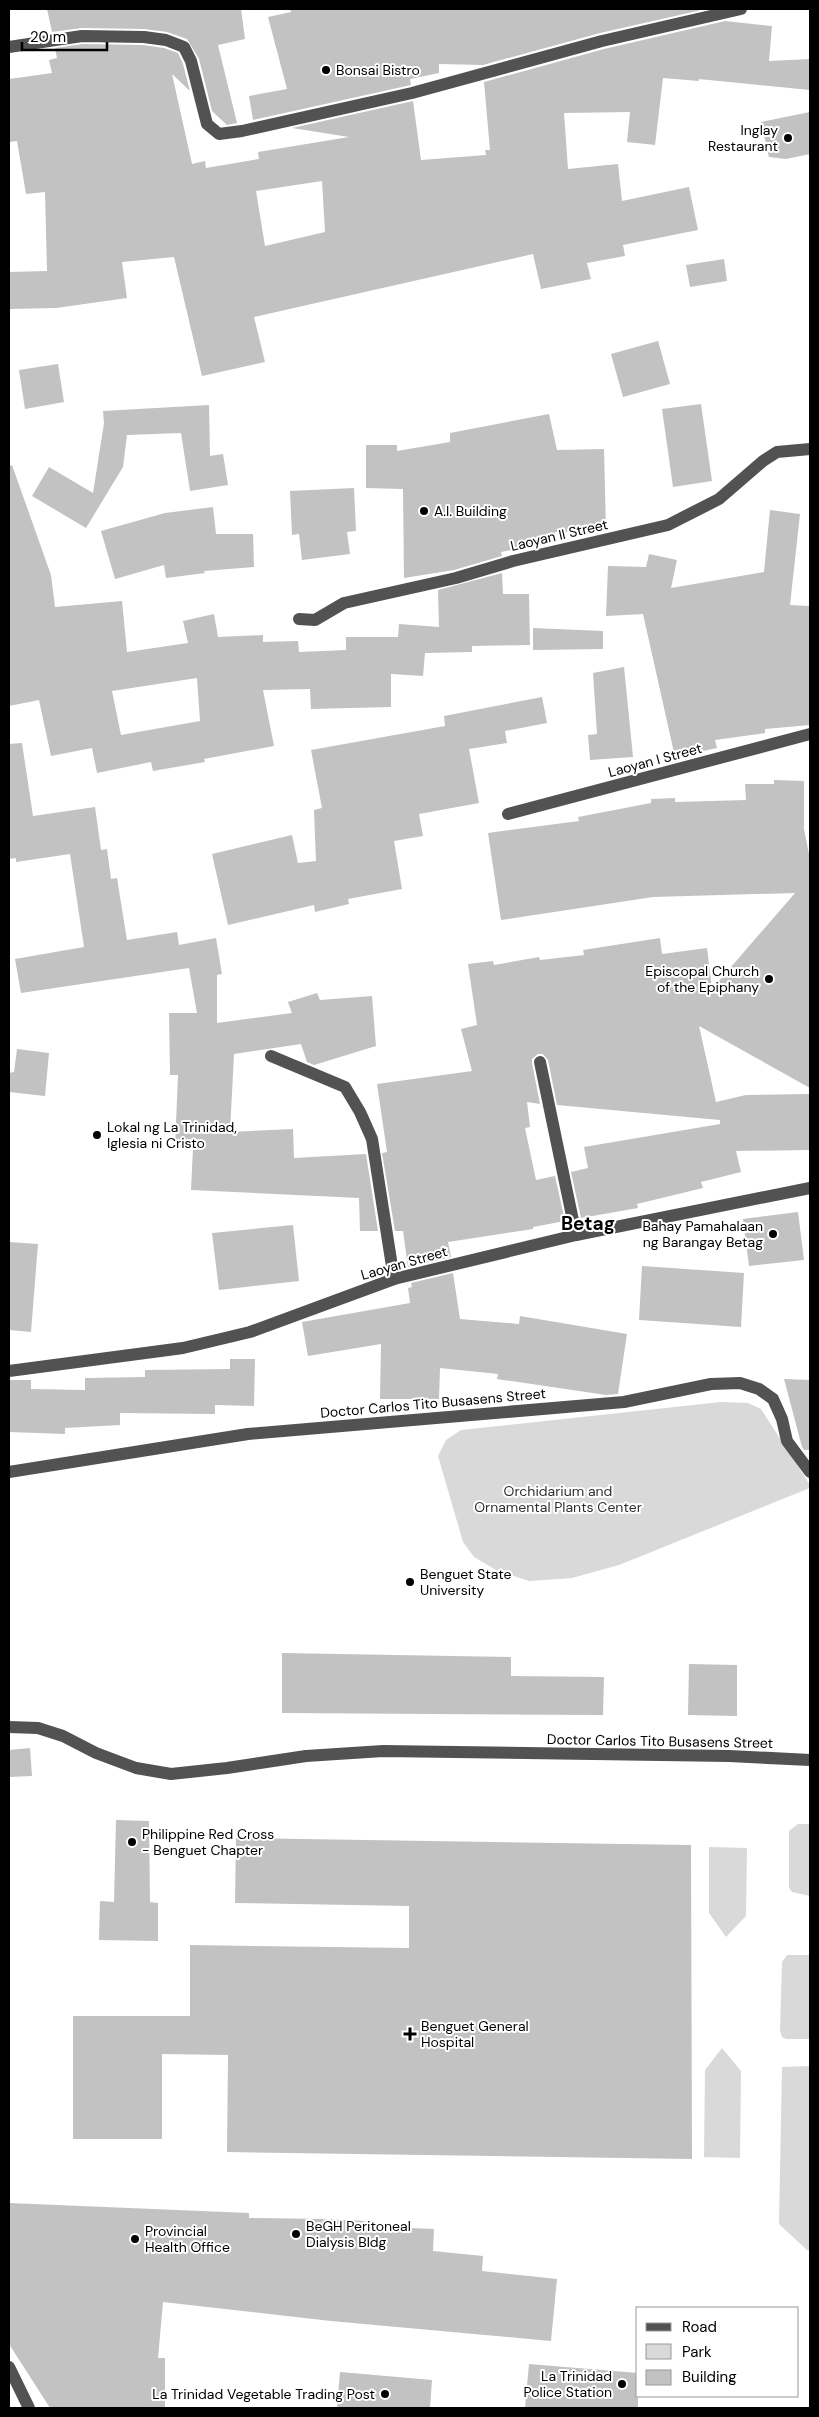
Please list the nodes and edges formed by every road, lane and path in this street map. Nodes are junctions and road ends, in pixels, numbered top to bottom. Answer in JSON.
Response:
{"nodes":[{"id":1,"x":741,"y":9,"type":"edge"},
{"id":2,"x":9,"y":47,"type":"edge"},
{"id":3,"x":810,"y":449,"type":"edge"},
{"id":4,"x":299,"y":619,"type":"dead end"},
{"id":5,"x":810,"y":734,"type":"edge"},
{"id":6,"x":508,"y":814,"type":"dead end"},
{"id":7,"x":271,"y":1056,"type":"dead end"},
{"id":8,"x":540,"y":1062,"type":"dead end"},
{"id":9,"x":810,"y":1188,"type":"edge"},
{"id":10,"x":576,"y":1235,"type":"junction"},
{"id":11,"x":394,"y":1279,"type":"junction"},
{"id":12,"x":9,"y":1371,"type":"edge"},
{"id":13,"x":9,"y":1472,"type":"edge"},
{"id":14,"x":810,"y":1472,"type":"edge"},
{"id":15,"x":9,"y":1727,"type":"edge"},
{"id":16,"x":810,"y":1760,"type":"edge"},
{"id":17,"x":9,"y":2367,"type":"edge"},
{"id":18,"x":30,"y":2408,"type":"edge"}],
"edges":[{"from":1,"to":2,"type":"street"},
{"from":3,"to":4,"type":"street","name":"Laoyan II Street"},
{"from":5,"to":6,"type":"street","name":"Laoyan I Street"},
{"from":7,"to":11,"type":"street"},
{"from":8,"to":10,"type":"street"},
{"from":9,"to":10,"type":"street","name":"Laoyan Street"},
{"from":10,"to":11,"type":"street","name":"Laoyan Street"},
{"from":11,"to":12,"type":"street","name":"Laoyan Street"},
{"from":13,"to":14,"type":"street","name":"Doctor Carlos Tito Busasens Street"},
{"from":15,"to":16,"type":"street","name":"Doctor Carlos Tito Busasens Street"},
{"from":17,"to":18,"type":"street"}]}
